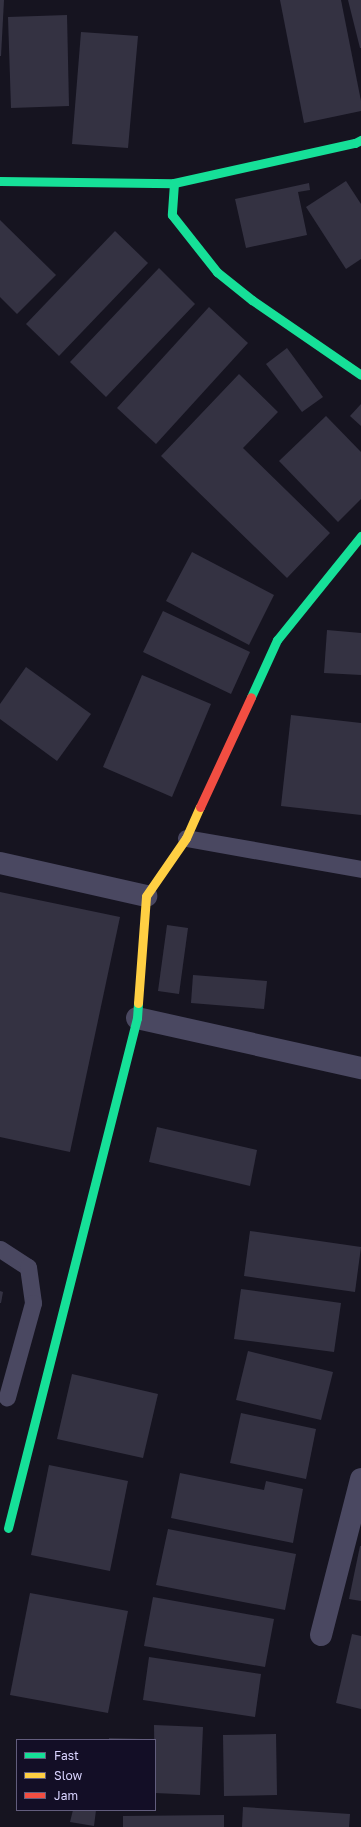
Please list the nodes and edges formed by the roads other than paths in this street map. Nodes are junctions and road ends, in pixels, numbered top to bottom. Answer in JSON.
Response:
{"nodes":[{"id":1,"x":361,"y":140,"type":"edge"},
{"id":2,"x":0,"y":182,"type":"edge"},
{"id":3,"x":174,"y":183,"type":"junction"},
{"id":4,"x":361,"y":376,"type":"edge"},
{"id":5,"x":361,"y":536,"type":"edge"},
{"id":6,"x":186,"y":838,"type":"junction"},
{"id":7,"x":0,"y":863,"type":"edge"},
{"id":8,"x":361,"y":869,"type":"edge"},
{"id":9,"x":146,"y":896,"type":"junction"},
{"id":10,"x":137,"y":1018,"type":"junction"},
{"id":11,"x":361,"y":1068,"type":"edge"},
{"id":12,"x":0,"y":1249,"type":"edge"},
{"id":13,"x":6,"y":1397,"type":"dead end"},
{"id":14,"x":361,"y":1479,"type":"edge"},
{"id":15,"x":8,"y":1528,"type":"dead end"},
{"id":16,"x":321,"y":1635,"type":"dead end"}],
"edges":[{"from":1,"to":3,"type":"street"},
{"from":2,"to":3,"type":"street"},
{"from":3,"to":4,"type":"street"},
{"from":5,"to":6,"type":"street"},
{"from":6,"to":8,"type":"lane"},
{"from":6,"to":9,"type":"street"},
{"from":7,"to":9,"type":"street"},
{"from":9,"to":10,"type":"street"},
{"from":10,"to":11,"type":"street"},
{"from":10,"to":15,"type":"street"},
{"from":12,"to":13,"type":"lane"},
{"from":14,"to":16,"type":"street"}]}
